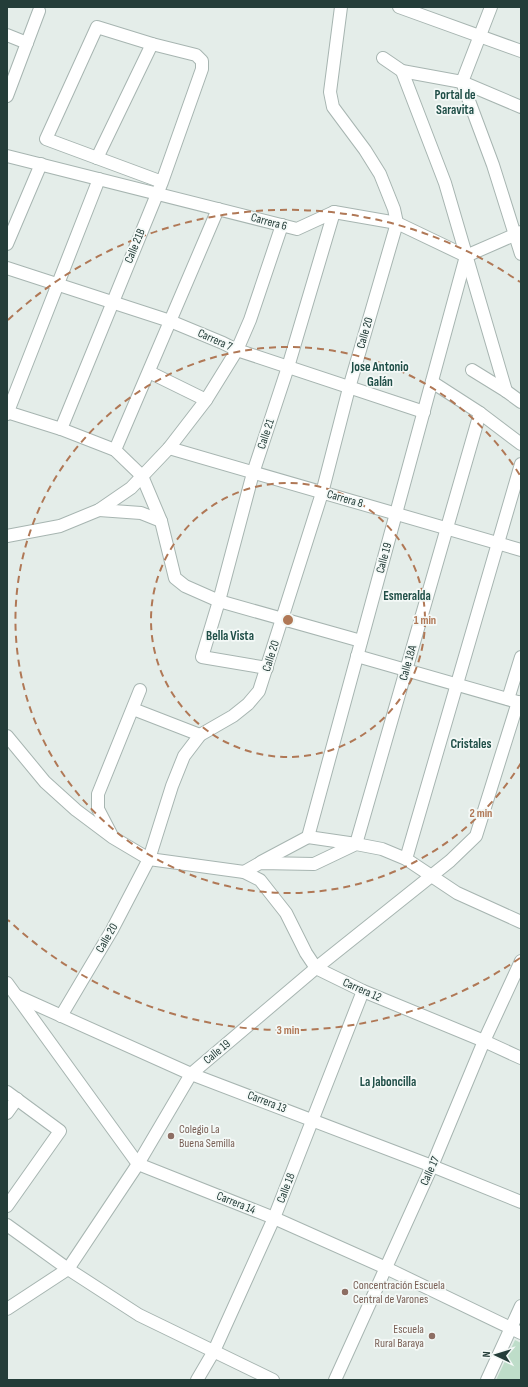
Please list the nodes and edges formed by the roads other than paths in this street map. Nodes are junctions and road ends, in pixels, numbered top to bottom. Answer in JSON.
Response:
{"nodes":[{"id":1,"x":341,"y":7,"type":"edge"},
{"id":2,"x":399,"y":7,"type":"edge"},
{"id":3,"x":491,"y":7,"type":"edge"},
{"id":4,"x":39,"y":11,"type":"dead end"},
{"id":5,"x":7,"y":35,"type":"edge"},
{"id":6,"x":480,"y":35,"type":"junction"},
{"id":7,"x":28,"y":43,"type":"junction"},
{"id":8,"x":152,"y":44,"type":"junction"},
{"id":9,"x":521,"y":51,"type":"edge"},
{"id":10,"x":383,"y":58,"type":"dead end"},
{"id":11,"x":402,"y":71,"type":"junction"},
{"id":12,"x":462,"y":82,"type":"junction"},
{"id":13,"x":7,"y":96,"type":"edge"},
{"id":14,"x":521,"y":107,"type":"edge"},
{"id":15,"x":7,"y":156,"type":"edge"},
{"id":16,"x":97,"y":158,"type":"junction"},
{"id":17,"x":41,"y":164,"type":"junction"},
{"id":18,"x":99,"y":179,"type":"junction"},
{"id":19,"x":159,"y":188,"type":"junction"},
{"id":20,"x":218,"y":209,"type":"junction"},
{"id":21,"x":334,"y":212,"type":"junction"},
{"id":22,"x":397,"y":223,"type":"junction"},
{"id":23,"x":282,"y":225,"type":"junction"},
{"id":24,"x":518,"y":233,"type":"edge"},
{"id":25,"x":7,"y":244,"type":"edge"},
{"id":26,"x":521,"y":254,"type":"edge"},
{"id":27,"x":466,"y":256,"type":"junction"},
{"id":28,"x":7,"y":268,"type":"edge"},
{"id":29,"x":58,"y":284,"type":"junction"},
{"id":30,"x":113,"y":303,"type":"junction"},
{"id":31,"x":170,"y":321,"type":"junction"},
{"id":32,"x":237,"y":350,"type":"junction"},
{"id":33,"x":288,"y":367,"type":"junction"},
{"id":34,"x":472,"y":370,"type":"dead end"},
{"id":35,"x":148,"y":372,"type":"junction"},
{"id":36,"x":432,"y":382,"type":"junction"},
{"id":37,"x":349,"y":388,"type":"junction"},
{"id":38,"x":506,"y":390,"type":"junction"},
{"id":39,"x":206,"y":400,"type":"junction"},
{"id":40,"x":521,"y":402,"type":"edge"},
{"id":41,"x":424,"y":412,"type":"junction"},
{"id":42,"x":7,"y":413,"type":"edge"},
{"id":43,"x":480,"y":413,"type":"junction"},
{"id":44,"x":61,"y":429,"type":"junction"},
{"id":45,"x":521,"y":444,"type":"edge"},
{"id":46,"x":169,"y":448,"type":"junction"},
{"id":47,"x":115,"y":450,"type":"junction"},
{"id":48,"x":521,"y":464,"type":"edge"},
{"id":49,"x":253,"y":473,"type":"junction"},
{"id":50,"x":142,"y":476,"type":"junction"},
{"id":51,"x":322,"y":493,"type":"junction"},
{"id":52,"x":99,"y":510,"type":"junction"},
{"id":53,"x":396,"y":514,"type":"junction"},
{"id":54,"x":161,"y":521,"type":"junction"},
{"id":55,"x":446,"y":528,"type":"junction"},
{"id":56,"x":13,"y":535,"type":"edge"},
{"id":57,"x":498,"y":543,"type":"junction"},
{"id":58,"x":521,"y":550,"type":"edge"},
{"id":59,"x":219,"y":601,"type":"junction"},
{"id":60,"x":282,"y":619,"type":"junction"},
{"id":61,"x":361,"y":642,"type":"junction"},
{"id":62,"x":357,"y":656,"type":"junction"},
{"id":63,"x":521,"y":657,"type":"edge"},
{"id":64,"x":267,"y":668,"type":"junction"},
{"id":65,"x":406,"y":670,"type":"junction"},
{"id":66,"x":457,"y":685,"type":"junction"},
{"id":67,"x":140,"y":690,"type":"dead end"},
{"id":68,"x":516,"y":701,"type":"edge"},
{"id":69,"x":133,"y":709,"type":"junction"},
{"id":70,"x":200,"y":735,"type":"junction"},
{"id":71,"x":7,"y":736,"type":"edge"},
{"id":72,"x":112,"y":837,"type":"junction"},
{"id":73,"x":308,"y":837,"type":"junction"},
{"id":74,"x":356,"y":844,"type":"junction"},
{"id":75,"x":149,"y":859,"type":"junction"},
{"id":76,"x":406,"y":859,"type":"junction"},
{"id":77,"x":260,"y":863,"type":"junction"},
{"id":78,"x":244,"y":872,"type":"junction"},
{"id":79,"x":432,"y":875,"type":"junction"},
{"id":80,"x":521,"y":922,"type":"edge"},
{"id":81,"x":521,"y":961,"type":"edge"},
{"id":82,"x":316,"y":968,"type":"junction"},
{"id":83,"x":7,"y":983,"type":"edge"},
{"id":84,"x":362,"y":990,"type":"junction"},
{"id":85,"x":16,"y":996,"type":"junction"},
{"id":86,"x":61,"y":1016,"type":"junction"},
{"id":87,"x":484,"y":1041,"type":"junction"},
{"id":88,"x":521,"y":1058,"type":"edge"},
{"id":89,"x":191,"y":1074,"type":"junction"},
{"id":90,"x":7,"y":1092,"type":"edge"},
{"id":91,"x":17,"y":1099,"type":"junction"},
{"id":92,"x":7,"y":1113,"type":"edge"},
{"id":93,"x":312,"y":1119,"type":"junction"},
{"id":94,"x":138,"y":1164,"type":"junction"},
{"id":95,"x":432,"y":1166,"type":"junction"},
{"id":96,"x":521,"y":1202,"type":"edge"},
{"id":97,"x":7,"y":1206,"type":"edge"},
{"id":98,"x":274,"y":1218,"type":"junction"},
{"id":99,"x":7,"y":1225,"type":"edge"},
{"id":100,"x":386,"y":1268,"type":"junction"},
{"id":101,"x":68,"y":1269,"type":"junction"},
{"id":102,"x":521,"y":1306,"type":"edge"},
{"id":103,"x":7,"y":1309,"type":"edge"},
{"id":104,"x":516,"y":1331,"type":"edge"},
{"id":105,"x":214,"y":1351,"type":"junction"},
{"id":106,"x":197,"y":1380,"type":"edge"},
{"id":107,"x":273,"y":1380,"type":"edge"},
{"id":108,"x":335,"y":1380,"type":"edge"},
{"id":109,"x":487,"y":1380,"type":"edge"}],
"edges":[{"from":1,"to":22,"type":"street"},
{"from":2,"to":6,"type":"street"},
{"from":3,"to":6,"type":"street"},
{"from":4,"to":7,"type":"street"},
{"from":5,"to":7,"type":"street"},
{"from":6,"to":9,"type":"street"},
{"from":6,"to":12,"type":"street"},
{"from":7,"to":13,"type":"street"},
{"from":8,"to":16,"type":"street"},
{"from":8,"to":16,"type":"street"},
{"from":8,"to":19,"type":"street","name":"Calle 21B"},
{"from":10,"to":11,"type":"street"},
{"from":11,"to":12,"type":"street"},
{"from":11,"to":27,"type":"street"},
{"from":12,"to":14,"type":"street"},
{"from":12,"to":24,"type":"street"},
{"from":15,"to":17,"type":"street","name":"Carrera 6"},
{"from":16,"to":19,"type":"street"},
{"from":17,"to":18,"type":"street","name":"Carrera 6"},
{"from":17,"to":25,"type":"street"},
{"from":18,"to":19,"type":"street","name":"Carrera 6"},
{"from":18,"to":29,"type":"street"},
{"from":19,"to":20,"type":"street","name":"Carrera 6"},
{"from":19,"to":30,"type":"street","name":"Calle 21B"},
{"from":20,"to":23,"type":"street","name":"Carrera 6"},
{"from":20,"to":31,"type":"street"},
{"from":21,"to":22,"type":"street"},
{"from":21,"to":23,"type":"street","name":"Carrera 6"},
{"from":21,"to":33,"type":"street","name":"Calle 21"},
{"from":22,"to":27,"type":"street"},
{"from":22,"to":37,"type":"street","name":"Calle 20"},
{"from":23,"to":32,"type":"street"},
{"from":24,"to":26,"type":"street"},
{"from":24,"to":27,"type":"street"},
{"from":27,"to":36,"type":"street","name":"Calle 19"},
{"from":27,"to":38,"type":"street"},
{"from":28,"to":29,"type":"street","name":"Carrera 7"},
{"from":29,"to":30,"type":"street","name":"Carrera 7"},
{"from":29,"to":42,"type":"street"},
{"from":30,"to":31,"type":"street","name":"Carrera 7"},
{"from":30,"to":44,"type":"street","name":"Calle 21B"},
{"from":31,"to":32,"type":"street","name":"Carrera 7"},
{"from":31,"to":35,"type":"street"},
{"from":32,"to":33,"type":"street","name":"Carrera 7"},
{"from":32,"to":39,"type":"street"},
{"from":33,"to":37,"type":"street","name":"Carrera 7"},
{"from":33,"to":49,"type":"street","name":"Calle 21"},
{"from":34,"to":38,"type":"street"},
{"from":35,"to":39,"type":"street"},
{"from":35,"to":47,"type":"street"},
{"from":36,"to":41,"type":"street","name":"Calle 19"},
{"from":36,"to":43,"type":"street"},
{"from":37,"to":41,"type":"street","name":"Carrera 7"},
{"from":37,"to":51,"type":"street","name":"Calle 20"},
{"from":38,"to":40,"type":"street"},
{"from":39,"to":46,"type":"street"},
{"from":41,"to":53,"type":"street","name":"Calle 19"},
{"from":42,"to":44,"type":"street"},
{"from":43,"to":45,"type":"street"},
{"from":43,"to":55,"type":"street","name":"Calle 18A"},
{"from":44,"to":47,"type":"street"},
{"from":46,"to":49,"type":"street","name":"Carrera 8"},
{"from":46,"to":50,"type":"street"},
{"from":47,"to":50,"type":"street"},
{"from":48,"to":57,"type":"street"},
{"from":49,"to":51,"type":"street","name":"Carrera 8"},
{"from":49,"to":59,"type":"street","name":"Calle 21"},
{"from":50,"to":52,"type":"street"},
{"from":50,"to":54,"type":"street"},
{"from":51,"to":53,"type":"street","name":"Carrera 8"},
{"from":51,"to":60,"type":"street","name":"Calle 20"},
{"from":52,"to":54,"type":"street"},
{"from":52,"to":56,"type":"street"},
{"from":53,"to":55,"type":"street","name":"Carrera 8"},
{"from":53,"to":61,"type":"street","name":"Calle 19"},
{"from":54,"to":59,"type":"street"},
{"from":55,"to":57,"type":"street","name":"Carrera 8"},
{"from":55,"to":65,"type":"street","name":"Calle 18A"},
{"from":57,"to":58,"type":"street","name":"Carrera 8"},
{"from":57,"to":66,"type":"street"},
{"from":59,"to":60,"type":"street"},
{"from":59,"to":64,"type":"street","name":"Calle 21"},
{"from":60,"to":61,"type":"street"},
{"from":60,"to":64,"type":"street","name":"Calle 20"},
{"from":61,"to":62,"type":"street","name":"Calle 19"},
{"from":62,"to":65,"type":"street"},
{"from":62,"to":73,"type":"street","name":"Calle 19"},
{"from":63,"to":68,"type":"street"},
{"from":64,"to":70,"type":"street","name":"Calle 20"},
{"from":65,"to":66,"type":"street"},
{"from":65,"to":74,"type":"street","name":"Calle 18A"},
{"from":66,"to":68,"type":"street"},
{"from":66,"to":76,"type":"street"},
{"from":67,"to":69,"type":"street"},
{"from":68,"to":79,"type":"street","name":"Calle 19"},
{"from":69,"to":70,"type":"street"},
{"from":69,"to":72,"type":"street"},
{"from":70,"to":75,"type":"street","name":"Calle 20"},
{"from":71,"to":72,"type":"street"},
{"from":72,"to":75,"type":"street"},
{"from":73,"to":74,"type":"street"},
{"from":73,"to":77,"type":"street"},
{"from":74,"to":76,"type":"street"},
{"from":74,"to":77,"type":"street"},
{"from":75,"to":78,"type":"street"},
{"from":75,"to":86,"type":"street","name":"Calle 20"},
{"from":76,"to":79,"type":"street"},
{"from":77,"to":78,"type":"street"},
{"from":78,"to":82,"type":"street"},
{"from":79,"to":80,"type":"street"},
{"from":79,"to":82,"type":"street","name":"Calle 19"},
{"from":81,"to":87,"type":"street","name":"Calle 17"},
{"from":82,"to":84,"type":"street","name":"Carrera 12"},
{"from":82,"to":89,"type":"street","name":"Calle 19"},
{"from":83,"to":85,"type":"street"},
{"from":84,"to":87,"type":"street","name":"Carrera 12"},
{"from":84,"to":93,"type":"street","name":"Calle 18"},
{"from":85,"to":86,"type":"street","name":"Carrera 13"},
{"from":85,"to":94,"type":"street"},
{"from":86,"to":89,"type":"street","name":"Carrera 13"},
{"from":87,"to":88,"type":"street","name":"Carrera 12"},
{"from":87,"to":95,"type":"street","name":"Calle 17"},
{"from":89,"to":93,"type":"street","name":"Carrera 13"},
{"from":89,"to":94,"type":"street","name":"Calle 19"},
{"from":90,"to":91,"type":"street"},
{"from":91,"to":92,"type":"street"},
{"from":91,"to":97,"type":"street"},
{"from":93,"to":95,"type":"street","name":"Carrera 13"},
{"from":93,"to":98,"type":"street","name":"Calle 18"},
{"from":94,"to":98,"type":"street","name":"Carrera 14"},
{"from":94,"to":101,"type":"street","name":"Calle 19"},
{"from":95,"to":96,"type":"street","name":"Carrera 13"},
{"from":95,"to":100,"type":"street","name":"Calle 17"},
{"from":98,"to":100,"type":"street","name":"Carrera 14"},
{"from":98,"to":105,"type":"street","name":"Calle 18"},
{"from":99,"to":101,"type":"street"},
{"from":100,"to":104,"type":"street","name":"Carrera 14"},
{"from":100,"to":108,"type":"street","name":"Calle 17"},
{"from":101,"to":103,"type":"street","name":"Calle 19"},
{"from":101,"to":105,"type":"street"},
{"from":102,"to":104,"type":"street"},
{"from":104,"to":109,"type":"street"},
{"from":105,"to":106,"type":"street","name":"Calle 18"},
{"from":105,"to":107,"type":"street"}]}
